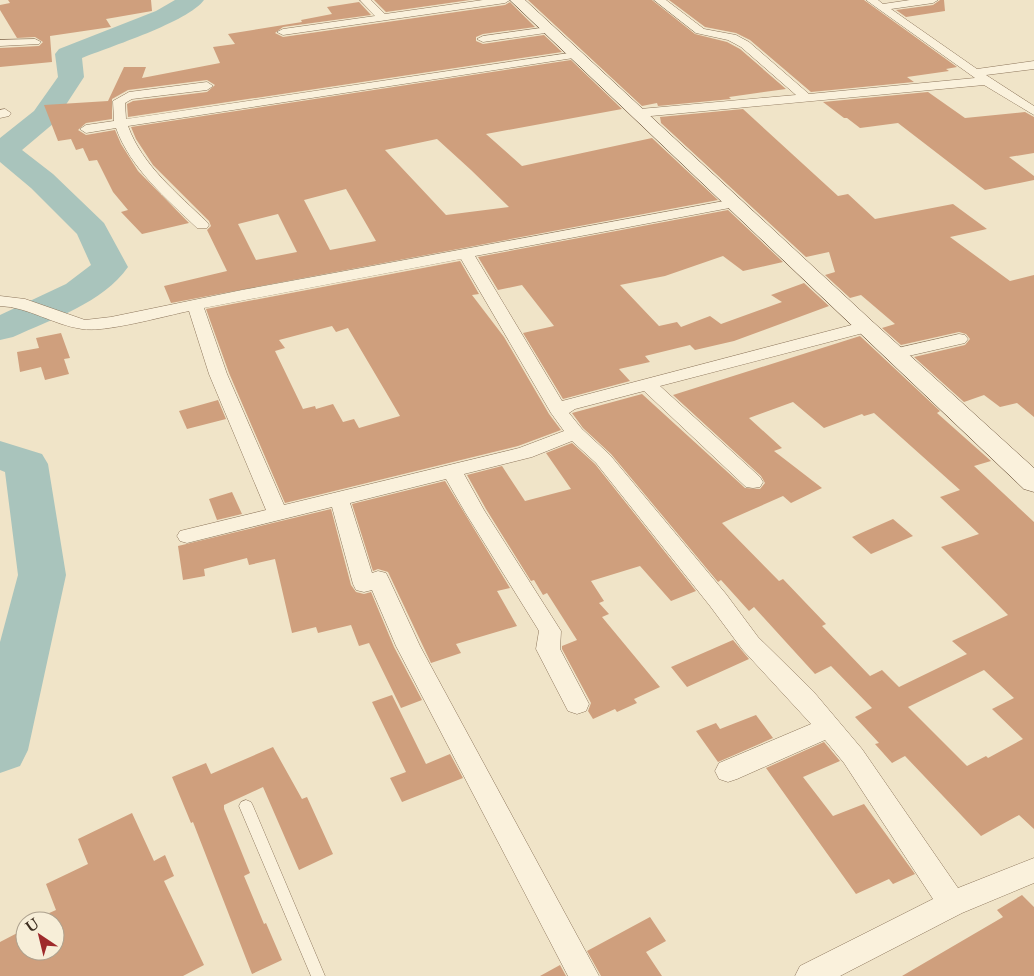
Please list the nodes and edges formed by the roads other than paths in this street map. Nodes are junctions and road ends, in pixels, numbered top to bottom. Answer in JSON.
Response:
{"nodes":[{"id":1,"x":365,"y":0,"type":"edge"},
{"id":2,"x":506,"y":0,"type":"edge"},
{"id":3,"x":517,"y":0,"type":"edge"},
{"id":4,"x":659,"y":0,"type":"edge"},
{"id":5,"x":871,"y":0,"type":"edge"},
{"id":6,"x":933,"y":0,"type":"edge"},
{"id":7,"x":882,"y":8,"type":"junction"},
{"id":8,"x":383,"y":18,"type":"junction"},
{"id":9,"x":548,"y":30,"type":"junction"},
{"id":10,"x":283,"y":32,"type":"dead end"},
{"id":11,"x":482,"y":39,"type":"dead end"},
{"id":12,"x":35,"y":42,"type":"dead end"},
{"id":13,"x":0,"y":43,"type":"edge"},
{"id":14,"x":576,"y":55,"type":"junction"},
{"id":15,"x":1034,"y":65,"type":"edge"},
{"id":16,"x":976,"y":73,"type":"junction"},
{"id":17,"x":986,"y":81,"type":"junction"},
{"id":18,"x":207,"y":86,"type":"dead end"},
{"id":19,"x":806,"y":97,"type":"junction"},
{"id":20,"x":1034,"y":111,"type":"edge"},
{"id":21,"x":640,"y":113,"type":"junction"},
{"id":22,"x":121,"y":124,"type":"junction"},
{"id":23,"x":86,"y":129,"type":"dead end"},
{"id":24,"x":735,"y":203,"type":"junction"},
{"id":25,"x":202,"y":225,"type":"dead end"},
{"id":26,"x":465,"y":253,"type":"junction"},
{"id":27,"x":0,"y":302,"type":"edge"},
{"id":28,"x":195,"y":304,"type":"junction"},
{"id":29,"x":865,"y":327,"type":"junction"},
{"id":30,"x":959,"y":339,"type":"dead end"},
{"id":31,"x":895,"y":354,"type":"junction"},
{"id":32,"x":648,"y":385,"type":"junction"},
{"id":33,"x":560,"y":413,"type":"junction"},
{"id":34,"x":576,"y":433,"type":"junction"},
{"id":35,"x":452,"y":471,"type":"junction"},
{"id":36,"x":753,"y":482,"type":"dead end"},
{"id":37,"x":1034,"y":482,"type":"edge"},
{"id":38,"x":339,"y":498,"type":"junction"},
{"id":39,"x":277,"y":512,"type":"junction"},
{"id":40,"x":187,"y":536,"type":"dead end"},
{"id":41,"x":577,"y":704,"type":"dead end"},
{"id":42,"x":829,"y":727,"type":"junction"},
{"id":43,"x":728,"y":771,"type":"dead end"},
{"id":44,"x":246,"y":806,"type":"dead end"},
{"id":45,"x":1034,"y":870,"type":"edge"},
{"id":46,"x":952,"y":904,"type":"junction"},
{"id":47,"x":318,"y":976,"type":"edge"},
{"id":48,"x":584,"y":976,"type":"edge"},
{"id":49,"x":810,"y":976,"type":"edge"}],
"edges":[{"from":1,"to":8,"type":"street"},
{"from":2,"to":8,"type":"street"},
{"from":3,"to":9,"type":"main road"},
{"from":4,"to":19,"type":"street"},
{"from":5,"to":7,"type":"street"},
{"from":6,"to":7,"type":"street"},
{"from":7,"to":16,"type":"street"},
{"from":8,"to":10,"type":"street"},
{"from":9,"to":11,"type":"street"},
{"from":9,"to":14,"type":"main road"},
{"from":12,"to":13,"type":"street"},
{"from":14,"to":21,"type":"main road"},
{"from":14,"to":22,"type":"street"},
{"from":15,"to":16,"type":"street"},
{"from":16,"to":17,"type":"street"},
{"from":17,"to":19,"type":"street"},
{"from":17,"to":20,"type":"street"},
{"from":18,"to":22,"type":"street"},
{"from":19,"to":21,"type":"street"},
{"from":21,"to":24,"type":"main road"},
{"from":22,"to":23,"type":"street"},
{"from":22,"to":25,"type":"street"},
{"from":24,"to":26,"type":"street"},
{"from":24,"to":29,"type":"main road"},
{"from":26,"to":28,"type":"street"},
{"from":26,"to":33,"type":"street"},
{"from":27,"to":28,"type":"street"},
{"from":28,"to":39,"type":"street"},
{"from":29,"to":31,"type":"main road"},
{"from":29,"to":32,"type":"street"},
{"from":30,"to":31,"type":"street"},
{"from":31,"to":37,"type":"main road"},
{"from":32,"to":33,"type":"street"},
{"from":32,"to":36,"type":"street"},
{"from":33,"to":34,"type":"street"},
{"from":34,"to":35,"type":"street"},
{"from":34,"to":42,"type":"street"},
{"from":35,"to":38,"type":"street"},
{"from":35,"to":41,"type":"street"},
{"from":38,"to":39,"type":"street"},
{"from":38,"to":48,"type":"street"},
{"from":39,"to":40,"type":"street"},
{"from":42,"to":43,"type":"street"},
{"from":42,"to":46,"type":"street"},
{"from":44,"to":47,"type":"lane"},
{"from":45,"to":46,"type":"street"},
{"from":46,"to":49,"type":"street"}]}
